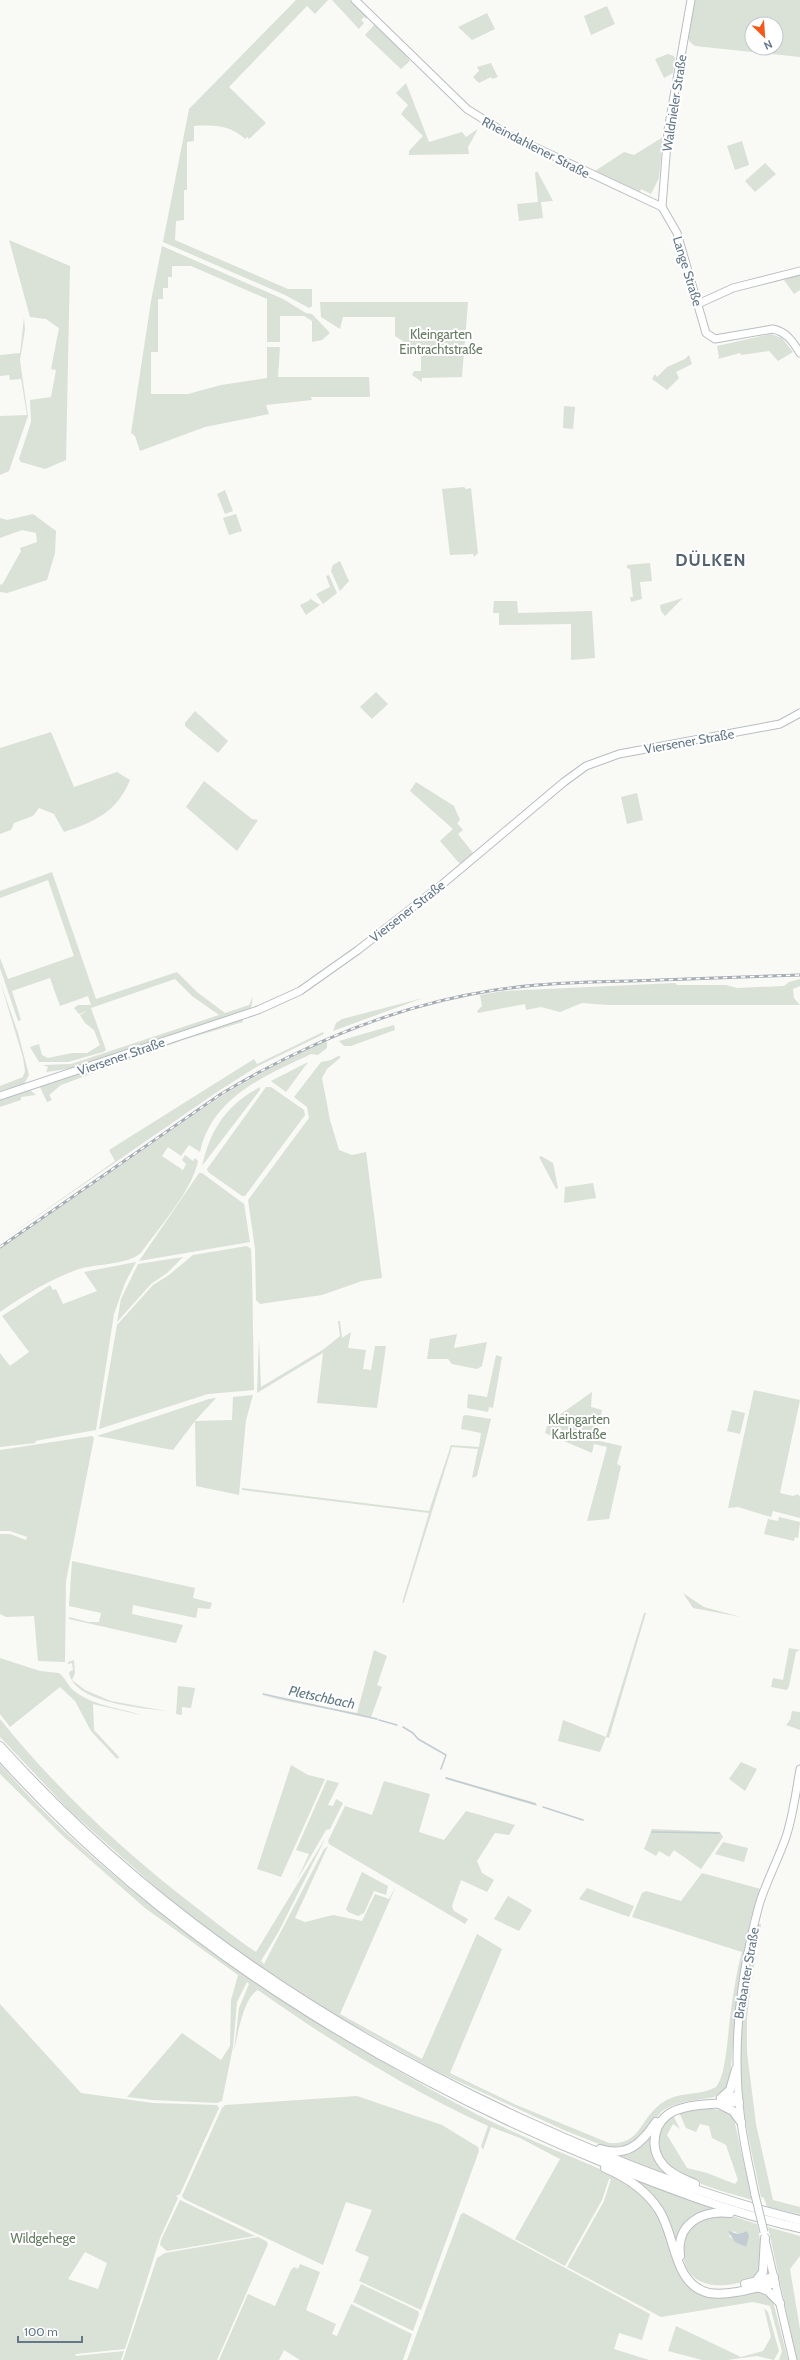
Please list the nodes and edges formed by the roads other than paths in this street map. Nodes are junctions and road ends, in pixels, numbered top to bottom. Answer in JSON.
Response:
{"nodes":[{"id":1,"x":355,"y":0,"type":"edge"},
{"id":2,"x":691,"y":0,"type":"edge"},
{"id":3,"x":662,"y":206,"type":"junction"},
{"id":4,"x":800,"y":271,"type":"edge"},
{"id":5,"x":698,"y":304,"type":"junction"},
{"id":6,"x":800,"y":353,"type":"edge"},
{"id":7,"x":800,"y":713,"type":"edge"},
{"id":8,"x":0,"y":1096,"type":"edge"},
{"id":9,"x":0,"y":1746,"type":"edge"},
{"id":10,"x":0,"y":1756,"type":"edge"},
{"id":11,"x":800,"y":1769,"type":"edge"},
{"id":12,"x":736,"y":2069,"type":"junction"},
{"id":13,"x":738,"y":2099,"type":"junction"},
{"id":14,"x":719,"y":2101,"type":"junction"},
{"id":15,"x":741,"y":2122,"type":"junction"},
{"id":16,"x":561,"y":2137,"type":"junction"},
{"id":17,"x":571,"y":2149,"type":"junction"},
{"id":18,"x":723,"y":2198,"type":"junction"},
{"id":19,"x":747,"y":2215,"type":"junction"},
{"id":20,"x":800,"y":2220,"type":"edge"},
{"id":21,"x":800,"y":2228,"type":"edge"},
{"id":22,"x":764,"y":2235,"type":"junction"},
{"id":23,"x":774,"y":2280,"type":"junction"},
{"id":24,"x":757,"y":2284,"type":"junction"},
{"id":25,"x":780,"y":2303,"type":"junction"},
{"id":26,"x":793,"y":2360,"type":"edge"}],
"edges":[{"from":1,"to":3,"type":"main road","name":"Rheindahlener Straße"},
{"from":2,"to":3,"type":"main road","name":"Waldnieler Straße"},
{"from":3,"to":5,"type":"main road","name":"Lange Straße"},
{"from":4,"to":5,"type":"main road"},
{"from":5,"to":6,"type":"main road","name":"Lange Straße"},
{"from":7,"to":8,"type":"main road","name":"Viersener Straße"},
{"from":9,"to":16,"type":"highway"},
{"from":10,"to":17,"type":"highway"},
{"from":11,"to":12,"type":"main road","name":"Brabanter Straße"},
{"from":12,"to":13,"type":"main road","name":"Brabanter Straße"},
{"from":12,"to":14,"type":"highway"},
{"from":13,"to":14,"type":"highway"},
{"from":13,"to":15,"type":"main road","name":"Brabanter Straße"},
{"from":14,"to":15,"type":"highway"},
{"from":14,"to":16,"type":"highway"},
{"from":14,"to":18,"type":"highway"},
{"from":15,"to":22,"type":"main road","name":"Brabanter Straße","bridge":true},
{"from":16,"to":18,"type":"highway"},
{"from":17,"to":19,"type":"highway"},
{"from":17,"to":24,"type":"highway"},
{"from":18,"to":20,"type":"highway"},
{"from":19,"to":21,"type":"highway"},
{"from":19,"to":24,"type":"highway"},
{"from":22,"to":23,"type":"main road","name":"Brabanter Straße"},
{"from":22,"to":24,"type":"highway"},
{"from":23,"to":24,"type":"highway"},
{"from":23,"to":25,"type":"main road","name":"Brabanter Straße"},
{"from":24,"to":25,"type":"highway"},
{"from":25,"to":26,"type":"main road","name":"Brabanter Straße"}]}
